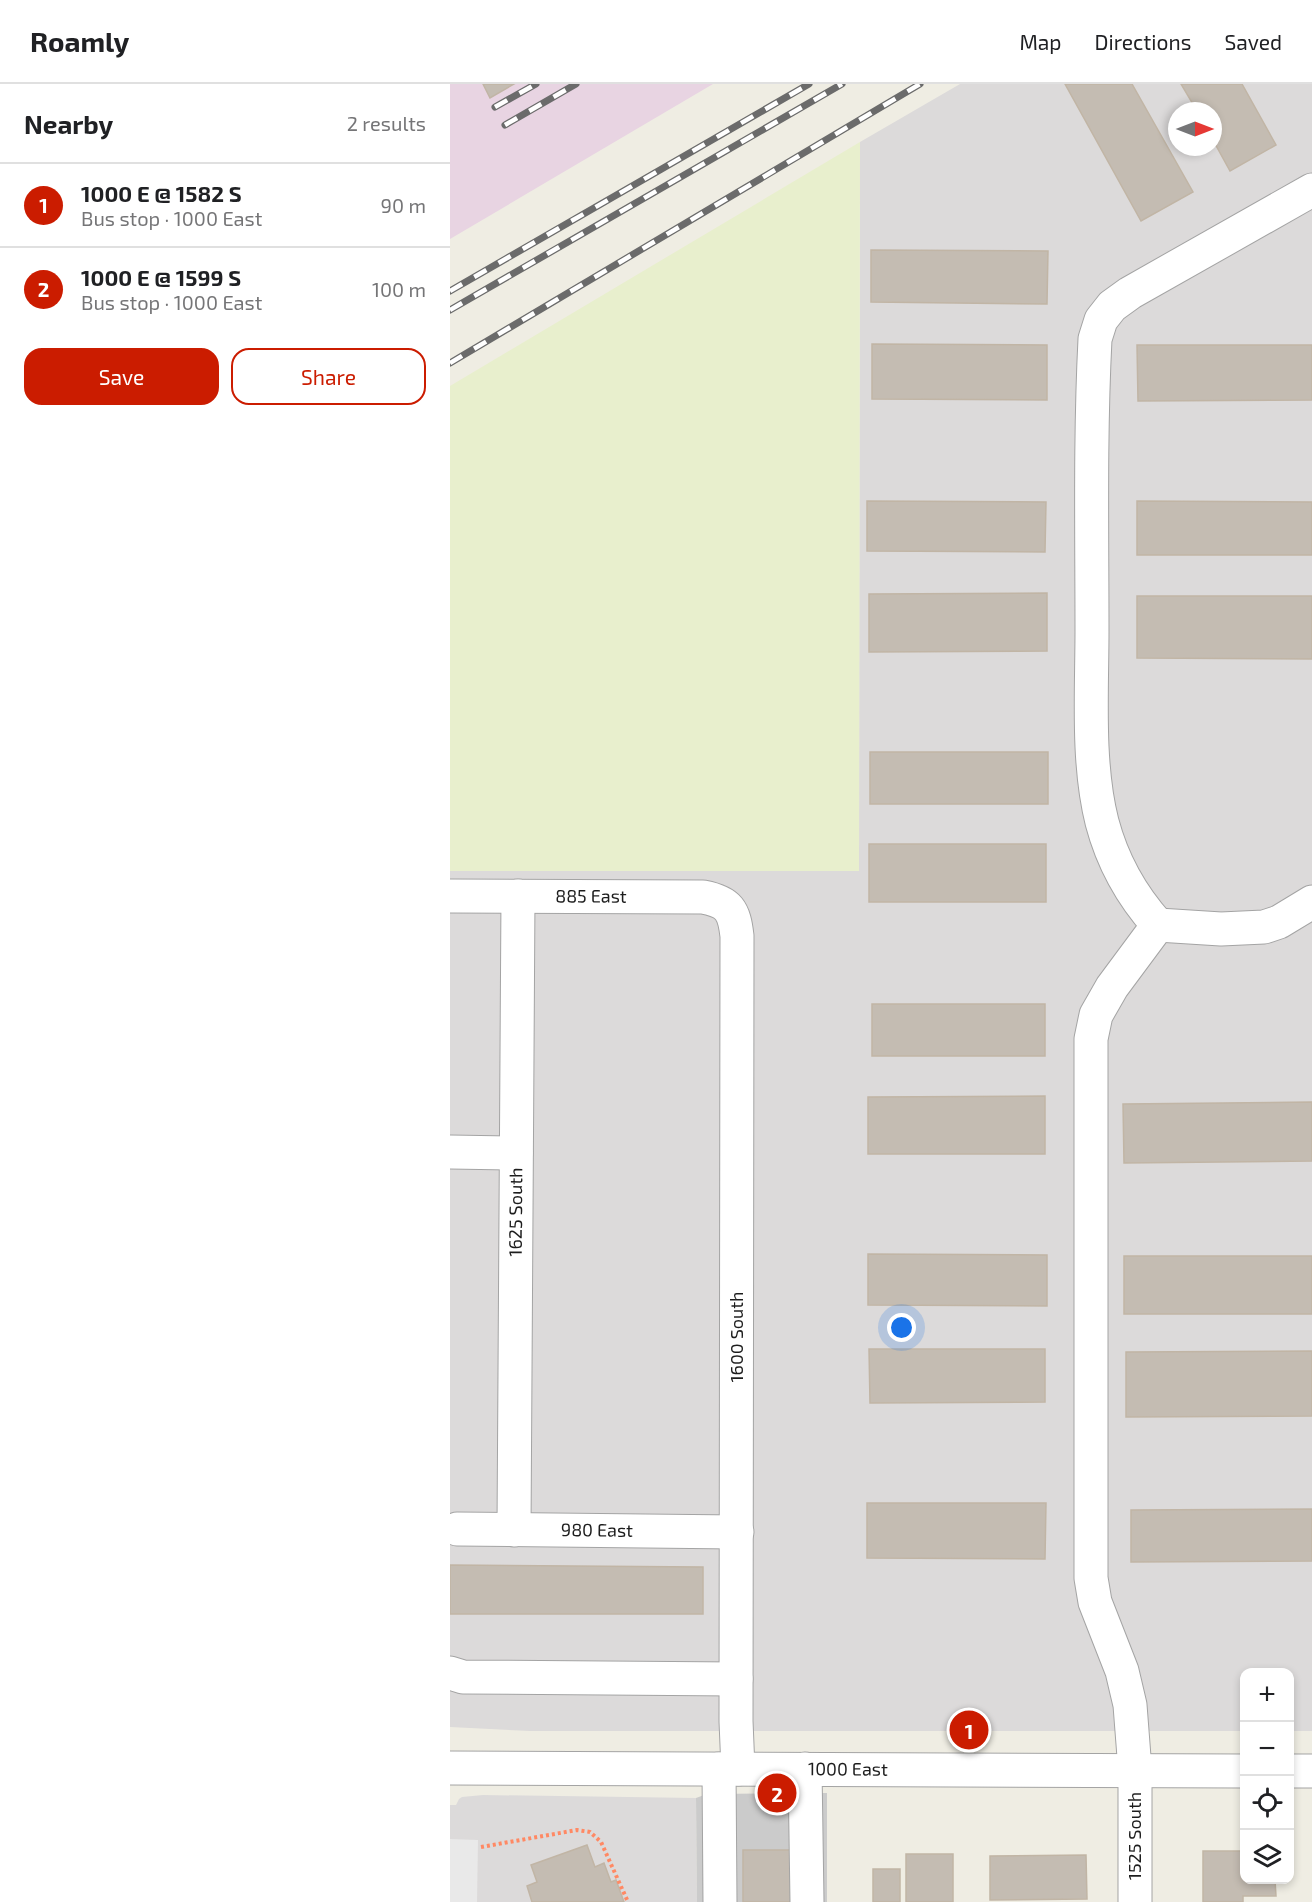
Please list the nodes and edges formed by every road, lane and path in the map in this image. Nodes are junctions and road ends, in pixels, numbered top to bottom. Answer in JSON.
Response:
{"nodes":[{"id":1,"x":1312,"y":190,"type":"edge"},
{"id":2,"x":450,"y":896,"type":"edge"},
{"id":3,"x":518,"y":896,"type":"junction"},
{"id":4,"x":1312,"y":902,"type":"edge"},
{"id":5,"x":729,"y":907,"type":"joint"},
{"id":6,"x":1158,"y":925,"type":"junction"},
{"id":7,"x":450,"y":1152,"type":"edge"},
{"id":8,"x":516,"y":1153,"type":"junction"},
{"id":9,"x":457,"y":1529,"type":"dead end"},
{"id":10,"x":514,"y":1530,"type":"junction"},
{"id":11,"x":736,"y":1532,"type":"junction"},
{"id":12,"x":450,"y":1672,"type":"edge"},
{"id":13,"x":736,"y":1679,"type":"junction"},
{"id":14,"x":450,"y":1768,"type":"edge"},
{"id":15,"x":728,"y":1769,"type":"junction"},
{"id":16,"x":805,"y":1769,"type":"junction"},
{"id":17,"x":1135,"y":1770,"type":"junction"},
{"id":18,"x":1240,"y":1771,"type":"edge"},
{"id":19,"x":1294,"y":1771,"type":"edge"},
{"id":20,"x":1312,"y":1771,"type":"edge"},
{"id":21,"x":481,"y":1847,"type":"dead end"},
{"id":22,"x":628,"y":1902,"type":"edge"},
{"id":23,"x":720,"y":1902,"type":"edge"},
{"id":24,"x":807,"y":1902,"type":"edge"},
{"id":25,"x":1135,"y":1902,"type":"edge"}],
"edges":[{"from":1,"to":6,"type":"street"},
{"from":2,"to":3,"type":"street","name":"885 East"},
{"from":3,"to":5,"type":"street","name":"885 East"},
{"from":3,"to":8,"type":"street","name":"1625 South"},
{"from":4,"to":6,"type":"street"},
{"from":5,"to":11,"type":"street","name":"1600 South"},
{"from":6,"to":17,"type":"street","name":"1525 South"},
{"from":7,"to":8,"type":"street"},
{"from":8,"to":10,"type":"street","name":"1625 South"},
{"from":9,"to":10,"type":"street","name":"980 East"},
{"from":10,"to":11,"type":"street","name":"980 East"},
{"from":11,"to":13,"type":"street","name":"1600 South"},
{"from":12,"to":13,"type":"street"},
{"from":13,"to":15,"type":"street","name":"1600 South"},
{"from":14,"to":15,"type":"street","name":"1000 East"},
{"from":15,"to":16,"type":"street","name":"1000 East"},
{"from":15,"to":23,"type":"street","name":"1600 South"},
{"from":16,"to":17,"type":"street","name":"1000 East"},
{"from":16,"to":24,"type":"street"},
{"from":17,"to":18,"type":"street","name":"1000 East"},
{"from":17,"to":25,"type":"street","name":"1525 South"},
{"from":19,"to":20,"type":"street"},
{"from":21,"to":22,"type":"path"}]}
